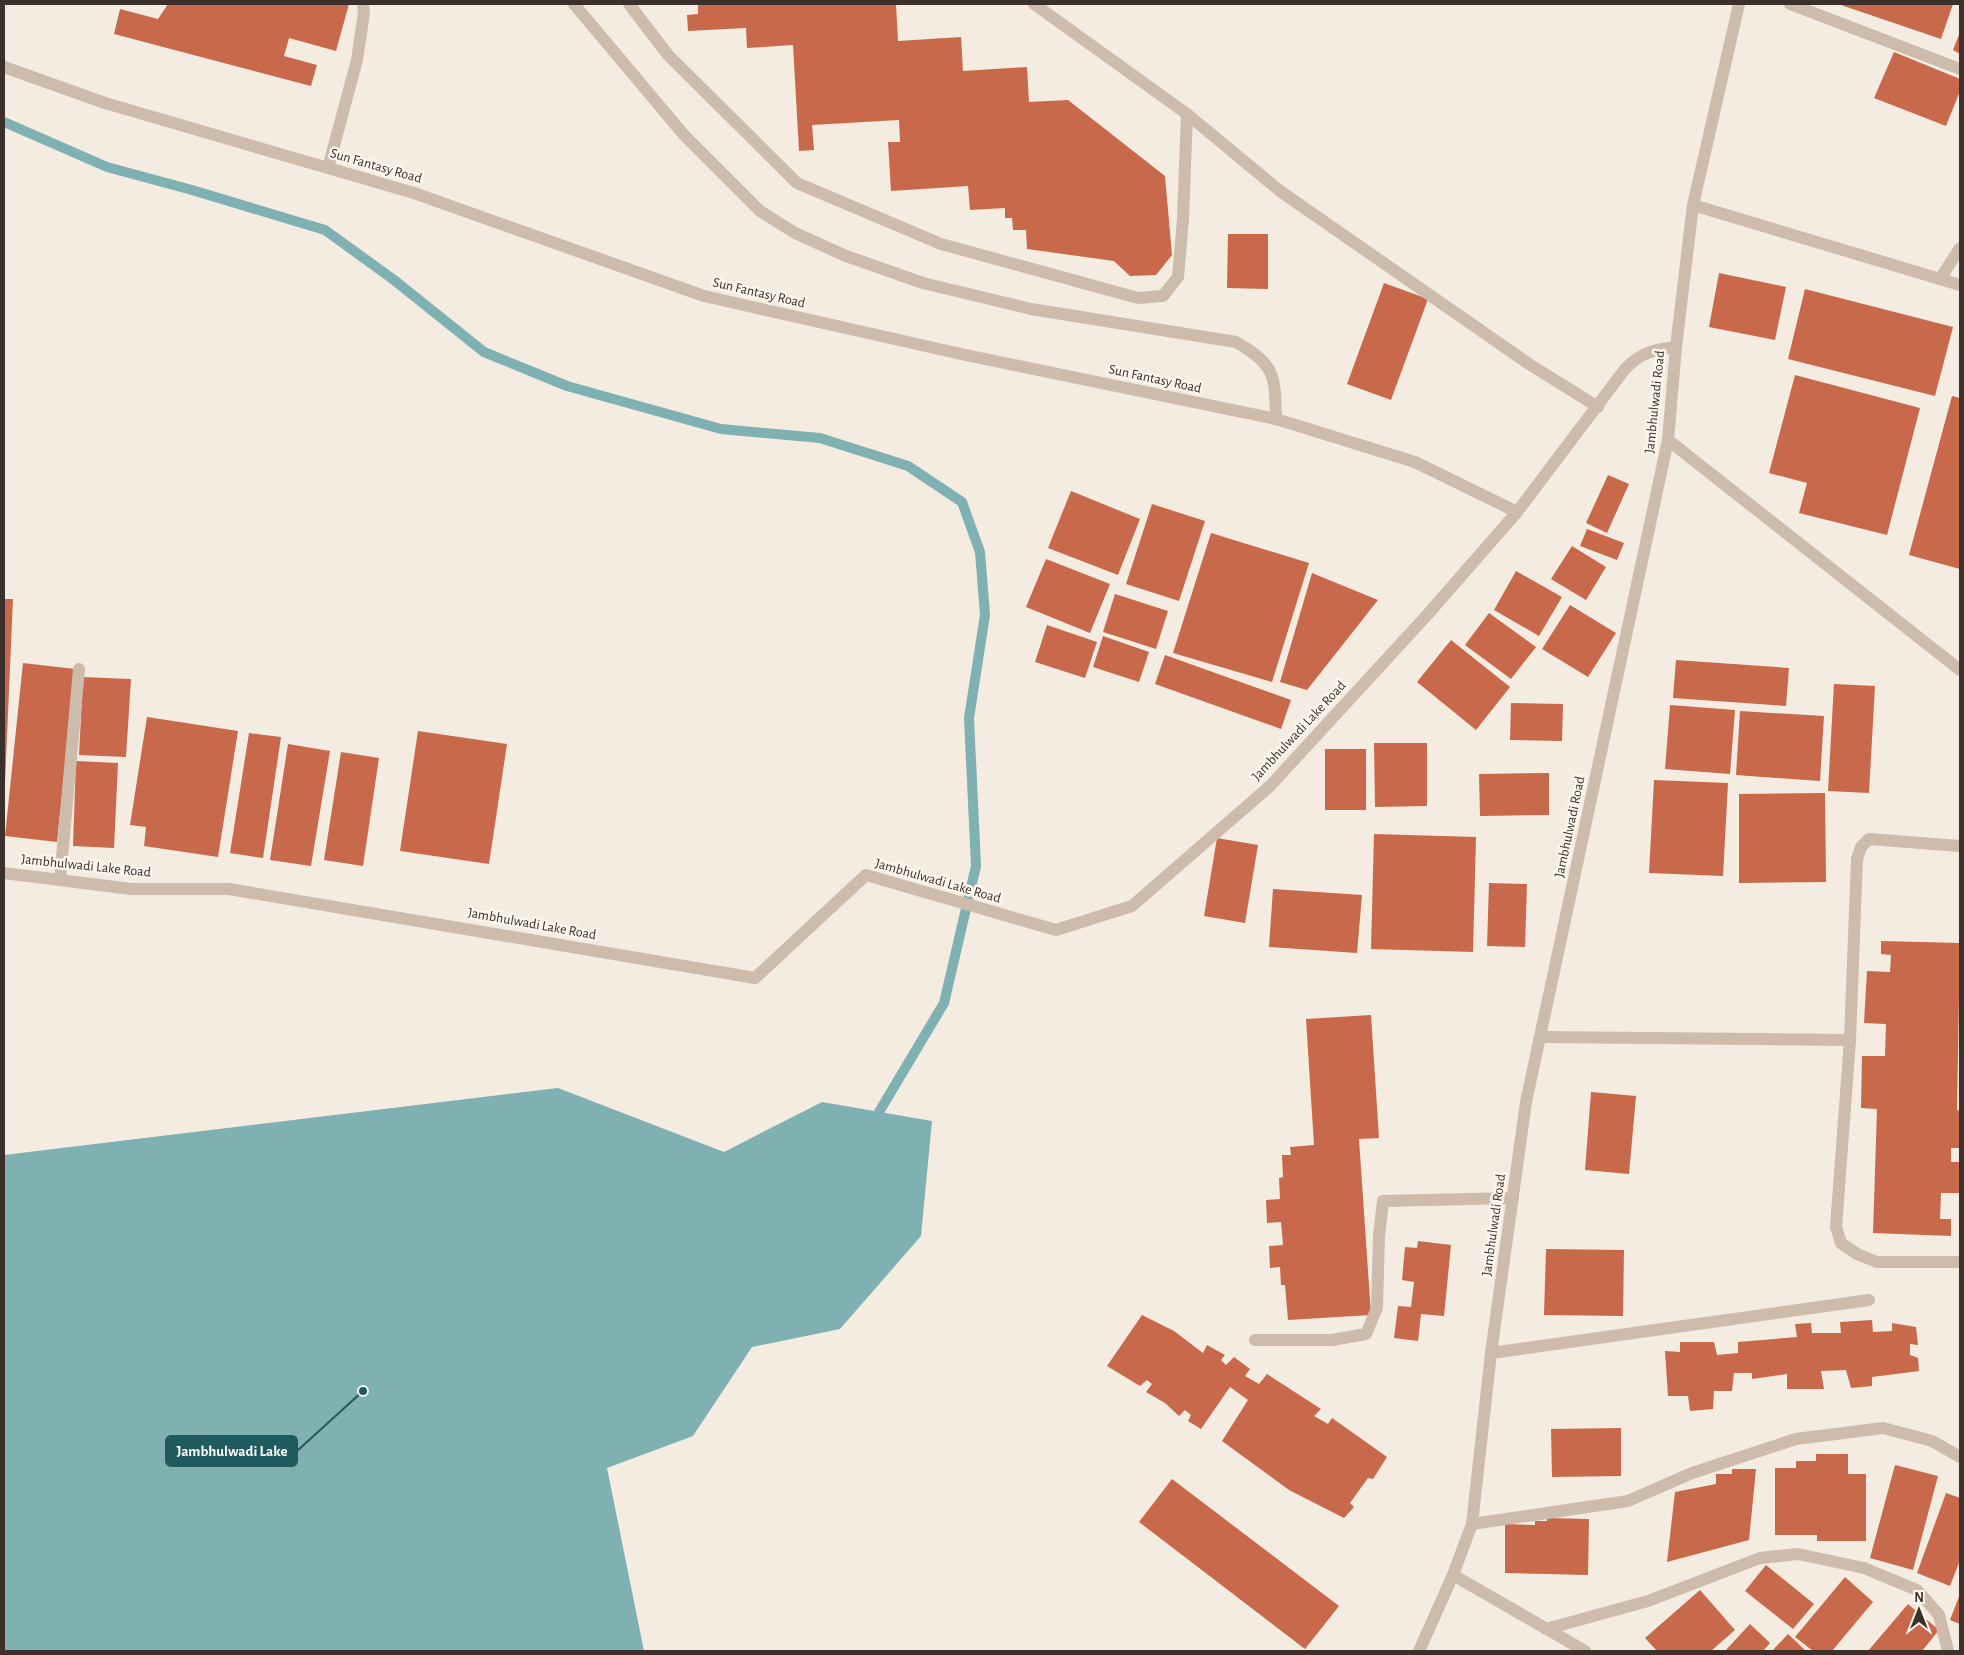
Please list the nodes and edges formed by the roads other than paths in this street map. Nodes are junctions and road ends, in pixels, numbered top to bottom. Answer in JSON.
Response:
{"nodes":[{"id":1,"x":363,"y":4,"type":"edge"},
{"id":2,"x":574,"y":4,"type":"edge"},
{"id":3,"x":630,"y":4,"type":"edge"},
{"id":4,"x":1034,"y":4,"type":"edge"},
{"id":5,"x":1739,"y":4,"type":"edge"},
{"id":6,"x":1790,"y":4,"type":"edge"},
{"id":7,"x":4,"y":67,"type":"edge"},
{"id":8,"x":1960,"y":69,"type":"edge"},
{"id":9,"x":1187,"y":114,"type":"junction"},
{"id":10,"x":328,"y":168,"type":"junction"},
{"id":11,"x":1693,"y":205,"type":"junction"},
{"id":12,"x":1960,"y":248,"type":"edge"},
{"id":13,"x":1940,"y":279,"type":"junction"},
{"id":14,"x":1960,"y":285,"type":"edge"},
{"id":15,"x":1676,"y":347,"type":"junction"},
{"id":16,"x":1598,"y":407,"type":"junction"},
{"id":17,"x":1276,"y":420,"type":"junction"},
{"id":18,"x":1668,"y":440,"type":"junction"},
{"id":19,"x":1517,"y":512,"type":"junction"},
{"id":20,"x":79,"y":669,"type":"dead end"},
{"id":21,"x":1960,"y":670,"type":"edge"},
{"id":22,"x":1960,"y":846,"type":"edge"},
{"id":23,"x":4,"y":873,"type":"edge"},
{"id":24,"x":60,"y":880,"type":"junction"},
{"id":25,"x":1540,"y":1037,"type":"junction"},
{"id":26,"x":1850,"y":1040,"type":"junction"},
{"id":27,"x":1513,"y":1198,"type":"junction"},
{"id":28,"x":1960,"y":1262,"type":"edge"},
{"id":29,"x":1870,"y":1300,"type":"dead end"},
{"id":30,"x":1255,"y":1340,"type":"dead end"},
{"id":31,"x":1491,"y":1354,"type":"junction"},
{"id":32,"x":1960,"y":1456,"type":"edge"},
{"id":33,"x":1472,"y":1524,"type":"junction"},
{"id":34,"x":1453,"y":1575,"type":"junction"},
{"id":35,"x":1546,"y":1629,"type":"junction"},
{"id":36,"x":1419,"y":1651,"type":"edge"},
{"id":37,"x":1585,"y":1651,"type":"edge"},
{"id":38,"x":1948,"y":1651,"type":"edge"}],
"edges":[{"from":1,"to":10,"type":"street"},
{"from":2,"to":17,"type":"street"},
{"from":3,"to":9,"type":"street"},
{"from":4,"to":9,"type":"street"},
{"from":5,"to":11,"type":"street","name":"Jambhulwadi Road"},
{"from":6,"to":8,"type":"street"},
{"from":7,"to":10,"type":"street","name":"Sun Fantasy Road"},
{"from":9,"to":16,"type":"street"},
{"from":10,"to":17,"type":"street","name":"Sun Fantasy Road"},
{"from":11,"to":13,"type":"street"},
{"from":11,"to":15,"type":"street","name":"Jambhulwadi Road"},
{"from":12,"to":13,"type":"street"},
{"from":13,"to":14,"type":"street"},
{"from":15,"to":16,"type":"street","name":"Jambhulwadi Lake Road"},
{"from":15,"to":18,"type":"street","name":"Jambhulwadi Road"},
{"from":16,"to":19,"type":"street","name":"Jambhulwadi Lake Road"},
{"from":17,"to":19,"type":"street","name":"Sun Fantasy Road"},
{"from":18,"to":21,"type":"street"},
{"from":18,"to":25,"type":"street","name":"Jambhulwadi Road"},
{"from":19,"to":24,"type":"street","name":"Jambhulwadi Lake Road"},
{"from":20,"to":24,"type":"street"},
{"from":22,"to":26,"type":"street"},
{"from":23,"to":24,"type":"street","name":"Jambhulwadi Lake Road"},
{"from":25,"to":26,"type":"street"},
{"from":25,"to":27,"type":"street","name":"Jambhulwadi Road"},
{"from":26,"to":28,"type":"street"},
{"from":27,"to":30,"type":"street"},
{"from":27,"to":31,"type":"street","name":"Jambhulwadi Road"},
{"from":29,"to":31,"type":"street"},
{"from":31,"to":33,"type":"street","name":"Jambhulwadi Road"},
{"from":32,"to":33,"type":"street"},
{"from":33,"to":34,"type":"street","name":"Jambhulwadi Road"},
{"from":34,"to":35,"type":"street"},
{"from":34,"to":36,"type":"street","name":"Jambhulwadi Road"},
{"from":35,"to":37,"type":"street"},
{"from":35,"to":38,"type":"street"}]}
